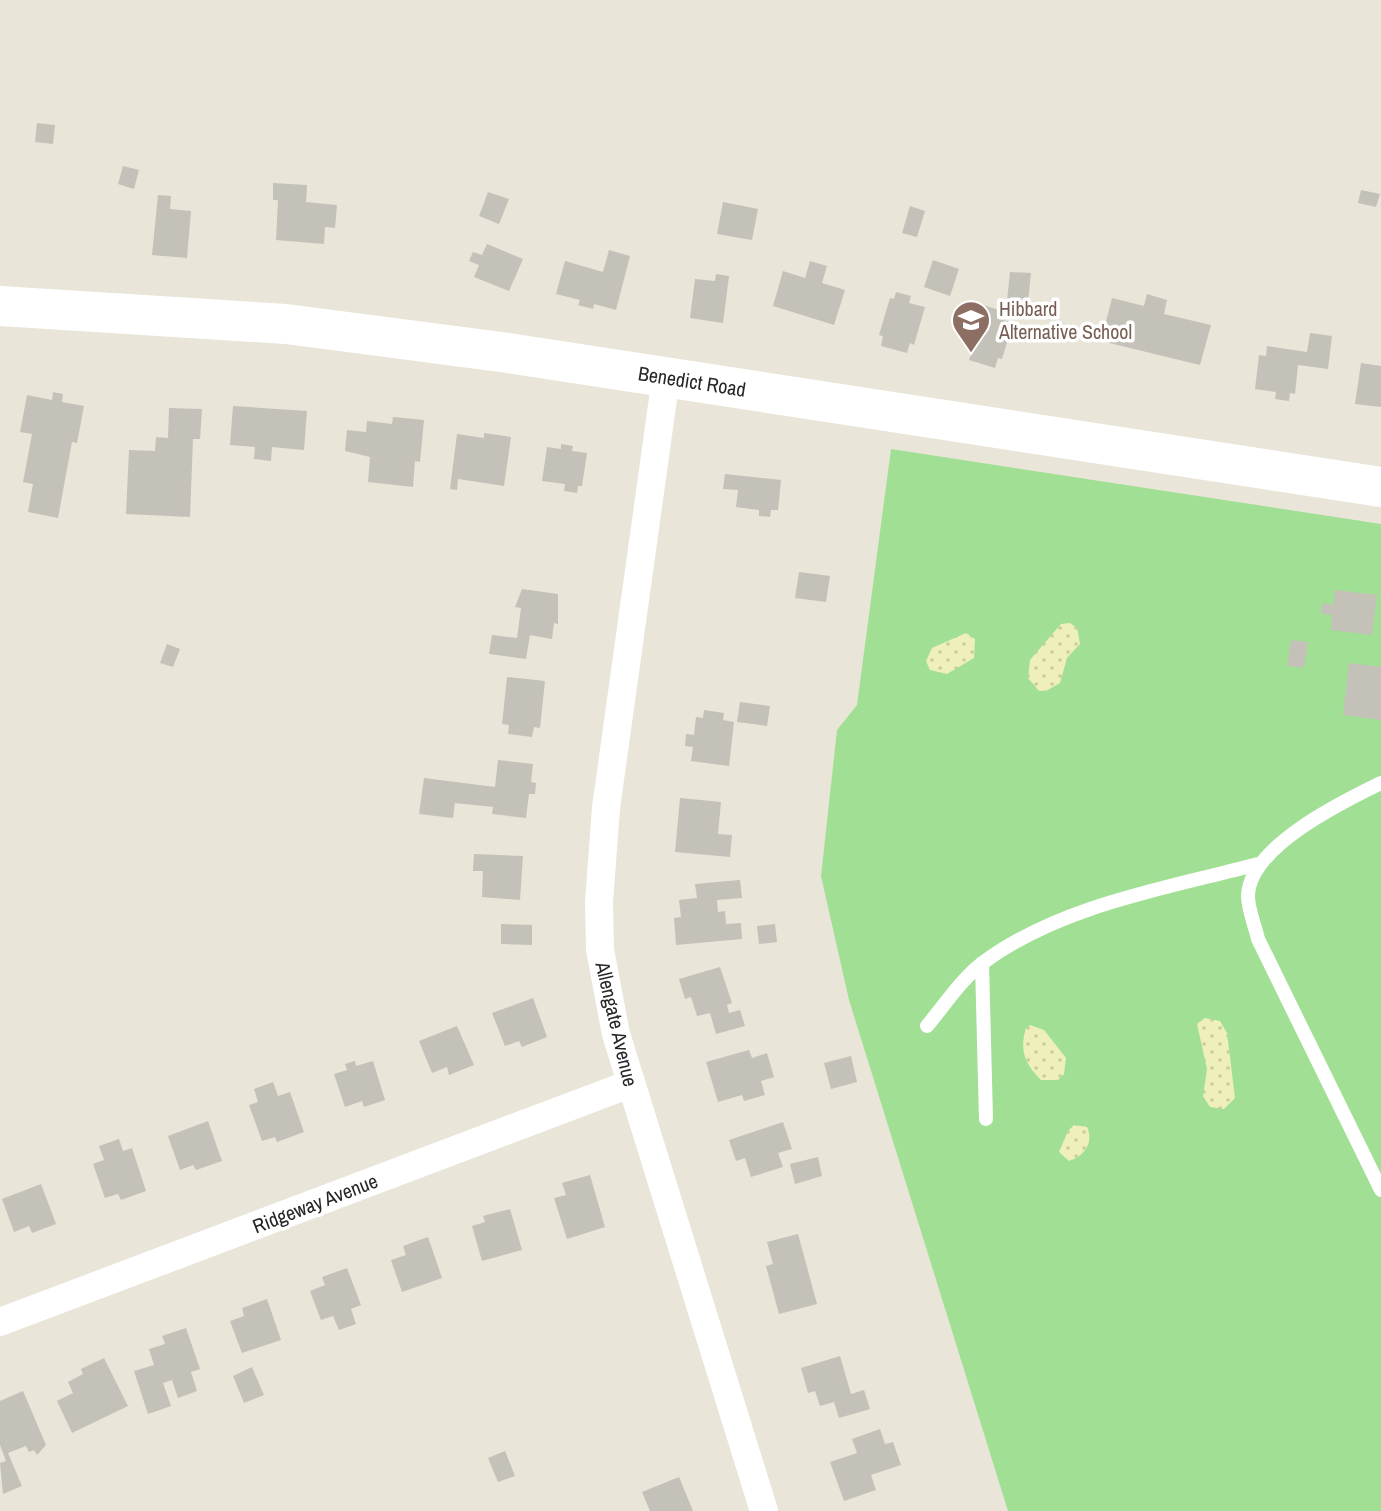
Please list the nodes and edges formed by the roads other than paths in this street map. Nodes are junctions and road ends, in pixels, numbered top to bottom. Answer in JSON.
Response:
{"nodes":[{"id":1,"x":0,"y":306,"type":"edge"},
{"id":2,"x":666,"y":377,"type":"junction"},
{"id":3,"x":1381,"y":487,"type":"edge"},
{"id":4,"x":1381,"y":783,"type":"edge"},
{"id":5,"x":1258,"y":864,"type":"junction"},
{"id":6,"x":982,"y":963,"type":"junction"},
{"id":7,"x":927,"y":1026,"type":"dead end"},
{"id":8,"x":630,"y":1084,"type":"junction"},
{"id":9,"x":986,"y":1119,"type":"dead end"},
{"id":10,"x":1381,"y":1190,"type":"edge"},
{"id":11,"x":0,"y":1322,"type":"edge"},
{"id":12,"x":764,"y":1511,"type":"edge"}],
"edges":[{"from":1,"to":2,"type":"street","name":"Benedict Road"},
{"from":2,"to":3,"type":"street","name":"Benedict Road"},
{"from":2,"to":8,"type":"street","name":"Allengate Avenue"},
{"from":4,"to":5,"type":"lane"},
{"from":5,"to":6,"type":"lane"},
{"from":5,"to":10,"type":"lane"},
{"from":6,"to":7,"type":"lane"},
{"from":6,"to":9,"type":"lane"},
{"from":8,"to":11,"type":"street","name":"Ridgeway Avenue"},
{"from":8,"to":12,"type":"street","name":"Allengate Avenue"}]}
